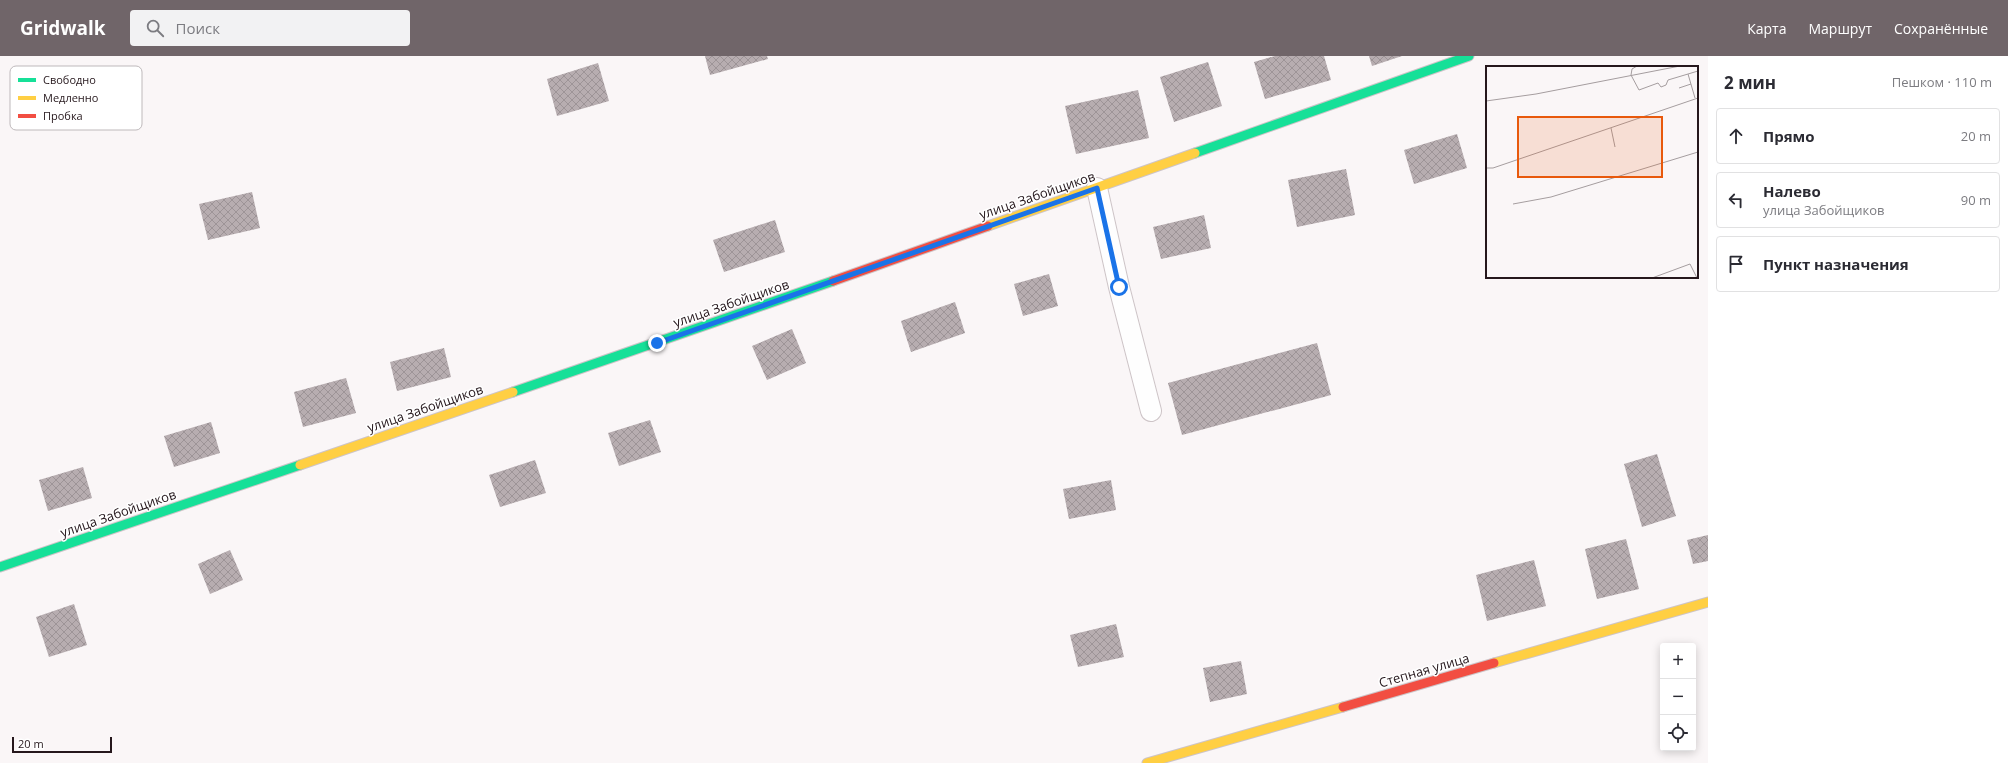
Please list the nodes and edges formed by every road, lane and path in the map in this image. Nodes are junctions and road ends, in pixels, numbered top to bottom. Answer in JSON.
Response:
{"nodes":[{"id":1,"x":1469,"y":56,"type":"edge"},
{"id":2,"x":1097,"y":188,"type":"junction"},
{"id":3,"x":1151,"y":411,"type":"dead end"},
{"id":4,"x":0,"y":567,"type":"edge"},
{"id":5,"x":1708,"y":602,"type":"edge"},
{"id":6,"x":1146,"y":763,"type":"edge"}],
"edges":[{"from":1,"to":2,"type":"street","name":"улица Забойщиков"},
{"from":2,"to":3,"type":"lane"},
{"from":2,"to":4,"type":"street","name":"улица Забойщиков"},
{"from":5,"to":6,"type":"street","name":"Степная улица"}]}
